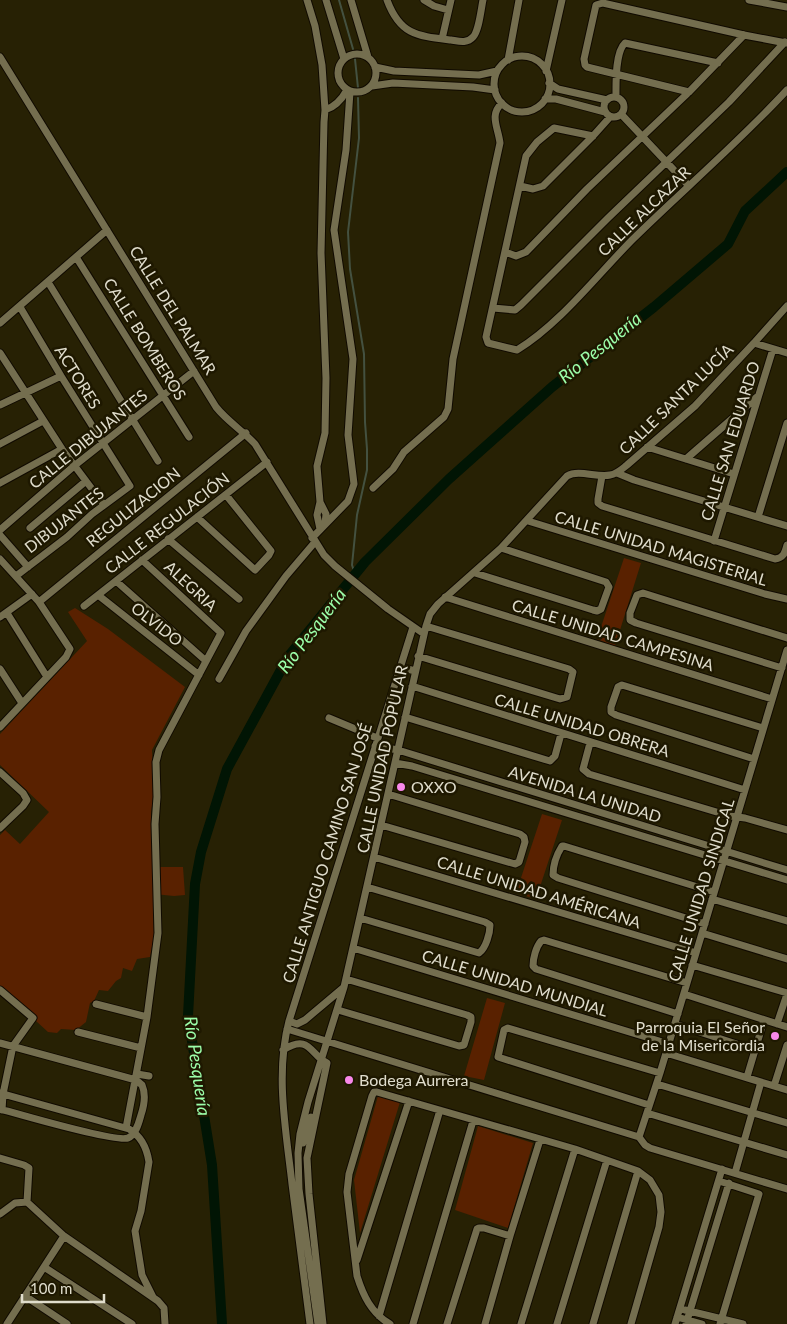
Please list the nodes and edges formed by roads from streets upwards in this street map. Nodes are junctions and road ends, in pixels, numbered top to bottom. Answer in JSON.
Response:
{"nodes":[{"id":1,"x":307,"y":0,"type":"edge"},
{"id":2,"x":326,"y":0,"type":"edge"},
{"id":3,"x":351,"y":0,"type":"edge"},
{"id":4,"x":386,"y":0,"type":"edge"},
{"id":5,"x":424,"y":0,"type":"edge"},
{"id":6,"x":450,"y":0,"type":"edge"},
{"id":7,"x":483,"y":0,"type":"edge"},
{"id":8,"x":519,"y":0,"type":"edge"},
{"id":9,"x":562,"y":0,"type":"edge"},
{"id":10,"x":749,"y":0,"type":"edge"},
{"id":11,"x":762,"y":1,"type":"edge"},
{"id":12,"x":787,"y":7,"type":"edge"},
{"id":13,"x":448,"y":10,"type":"junction"},
{"id":14,"x":744,"y":35,"type":"junction"},
{"id":15,"x":442,"y":39,"type":"junction"},
{"id":16,"x":786,"y":43,"type":"edge"},
{"id":17,"x":0,"y":57,"type":"edge"},
{"id":18,"x":368,"y":57,"type":"junction"},
{"id":19,"x":344,"y":59,"type":"junction"},
{"id":20,"x":508,"y":60,"type":"junction"},
{"id":21,"x":718,"y":63,"type":"junction"},
{"id":22,"x":375,"y":67,"type":"junction"},
{"id":23,"x":497,"y":71,"type":"junction"},
{"id":24,"x":546,"y":71,"type":"junction"},
{"id":25,"x":616,"y":74,"type":"junction"},
{"id":26,"x":549,"y":83,"type":"junction"},
{"id":27,"x":372,"y":86,"type":"junction"},
{"id":28,"x":558,"y":89,"type":"junction"},
{"id":29,"x":495,"y":90,"type":"junction"},
{"id":30,"x":787,"y":90,"type":"edge"},
{"id":31,"x":348,"y":91,"type":"junction"},
{"id":32,"x":689,"y":92,"type":"junction"},
{"id":33,"x":616,"y":97,"type":"junction"},
{"id":34,"x":545,"y":99,"type":"junction"},
{"id":35,"x":556,"y":99,"type":"junction"},
{"id":36,"x":606,"y":100,"type":"junction"},
{"id":37,"x":502,"y":103,"type":"junction"},
{"id":38,"x":325,"y":110,"type":"junction"},
{"id":39,"x":607,"y":114,"type":"junction"},
{"id":40,"x":621,"y":114,"type":"junction"},
{"id":41,"x":593,"y":136,"type":"junction"},
{"id":42,"x":641,"y":136,"type":"junction"},
{"id":43,"x":666,"y":163,"type":"junction"},
{"id":44,"x":520,"y":186,"type":"junction"},
{"id":45,"x":689,"y":186,"type":"junction"},
{"id":46,"x":107,"y":230,"type":"junction"},
{"id":47,"x":505,"y":252,"type":"junction"},
{"id":48,"x":76,"y":257,"type":"junction"},
{"id":49,"x":48,"y":282,"type":"junction"},
{"id":50,"x":787,"y":306,"type":"edge"},
{"id":51,"x":20,"y":307,"type":"junction"},
{"id":52,"x":493,"y":308,"type":"junction"},
{"id":53,"x":784,"y":315,"type":"edge"},
{"id":54,"x":0,"y":322,"type":"edge"},
{"id":55,"x":754,"y":343,"type":"junction"},
{"id":56,"x":773,"y":349,"type":"junction"},
{"id":57,"x":0,"y":353,"type":"edge"},
{"id":58,"x":787,"y":353,"type":"edge"},
{"id":59,"x":3,"y":363,"type":"edge"},
{"id":60,"x":194,"y":371,"type":"junction"},
{"id":61,"x":61,"y":376,"type":"junction"},
{"id":62,"x":26,"y":393,"type":"junction"},
{"id":63,"x":164,"y":395,"type":"junction"},
{"id":64,"x":758,"y":396,"type":"junction"},
{"id":65,"x":0,"y":405,"type":"edge"},
{"id":66,"x":43,"y":421,"type":"junction"},
{"id":67,"x":133,"y":421,"type":"junction"},
{"id":68,"x":787,"y":423,"type":"edge"},
{"id":69,"x":246,"y":434,"type":"junction"},
{"id":70,"x":189,"y":437,"type":"dead end"},
{"id":71,"x":0,"y":444,"type":"edge"},
{"id":72,"x":104,"y":444,"type":"junction"},
{"id":73,"x":647,"y":447,"type":"junction"},
{"id":74,"x":62,"y":449,"type":"junction"},
{"id":75,"x":686,"y":459,"type":"junction"},
{"id":76,"x":158,"y":460,"type":"dead end"},
{"id":77,"x":267,"y":462,"type":"junction"},
{"id":78,"x":74,"y":466,"type":"junction"},
{"id":79,"x":618,"y":473,"type":"junction"},
{"id":80,"x":734,"y":474,"type":"junction"},
{"id":81,"x":602,"y":476,"type":"junction"},
{"id":82,"x":86,"y":481,"type":"junction"},
{"id":83,"x":0,"y":483,"type":"edge"},
{"id":84,"x":130,"y":486,"type":"joint"},
{"id":85,"x":373,"y":488,"type":"dead end"},
{"id":86,"x":226,"y":495,"type":"junction"},
{"id":87,"x":104,"y":505,"type":"junction"},
{"id":88,"x":724,"y":507,"type":"junction"},
{"id":89,"x":197,"y":517,"type":"junction"},
{"id":90,"x":758,"y":518,"type":"junction"},
{"id":91,"x":528,"y":521,"type":"junction"},
{"id":92,"x":787,"y":526,"type":"edge"},
{"id":93,"x":323,"y":527,"type":"junction"},
{"id":94,"x":30,"y":528,"type":"dead end"},
{"id":95,"x":0,"y":530,"type":"edge"},
{"id":96,"x":0,"y":535,"type":"edge"},
{"id":97,"x":168,"y":540,"type":"junction"},
{"id":98,"x":313,"y":540,"type":"junction"},
{"id":99,"x":714,"y":540,"type":"junction"},
{"id":100,"x":787,"y":545,"type":"edge"},
{"id":101,"x":501,"y":548,"type":"junction"},
{"id":102,"x":0,"y":559,"type":"edge"},
{"id":103,"x":142,"y":560,"type":"junction"},
{"id":104,"x":28,"y":567,"type":"junction"},
{"id":105,"x":475,"y":573,"type":"junction"},
{"id":106,"x":16,"y":576,"type":"junction"},
{"id":107,"x":116,"y":581,"type":"junction"},
{"id":108,"x":32,"y":594,"type":"junction"},
{"id":109,"x":98,"y":595,"type":"junction"},
{"id":110,"x":445,"y":597,"type":"junction"},
{"id":111,"x":239,"y":599,"type":"dead end"},
{"id":112,"x":787,"y":599,"type":"edge"},
{"id":113,"x":39,"y":602,"type":"junction"},
{"id":114,"x":84,"y":606,"type":"dead end"},
{"id":115,"x":7,"y":613,"type":"junction"},
{"id":116,"x":0,"y":618,"type":"edge"},
{"id":117,"x":426,"y":626,"type":"junction"},
{"id":118,"x":413,"y":627,"type":"junction"},
{"id":119,"x":424,"y":634,"type":"junction"},
{"id":120,"x":787,"y":638,"type":"edge"},
{"id":121,"x":787,"y":650,"type":"edge"},
{"id":122,"x":418,"y":656,"type":"junction"},
{"id":123,"x":206,"y":661,"type":"junction"},
{"id":124,"x":784,"y":665,"type":"edge"},
{"id":125,"x":400,"y":667,"type":"junction"},
{"id":126,"x":0,"y":669,"type":"edge"},
{"id":127,"x":415,"y":671,"type":"junction"},
{"id":128,"x":199,"y":675,"type":"junction"},
{"id":129,"x":47,"y":677,"type":"junction"},
{"id":130,"x":219,"y":679,"type":"dead end"},
{"id":131,"x":412,"y":686,"type":"junction"},
{"id":132,"x":772,"y":699,"type":"junction"},
{"id":133,"x":22,"y":703,"type":"junction"},
{"id":134,"x":329,"y":718,"type":"dead end"},
{"id":135,"x":405,"y":718,"type":"junction"},
{"id":136,"x":0,"y":727,"type":"edge"},
{"id":137,"x":763,"y":728,"type":"junction"},
{"id":138,"x":561,"y":734,"type":"junction"},
{"id":139,"x":377,"y":738,"type":"junction"},
{"id":140,"x":590,"y":742,"type":"junction"},
{"id":141,"x":375,"y":746,"type":"junction"},
{"id":142,"x":398,"y":750,"type":"junction"},
{"id":143,"x":754,"y":759,"type":"junction"},
{"id":144,"x":395,"y":763,"type":"junction"},
{"id":145,"x":1,"y":774,"type":"edge"},
{"id":146,"x":745,"y":790,"type":"junction"},
{"id":147,"x":388,"y":794,"type":"junction"},
{"id":148,"x":737,"y":817,"type":"junction"},
{"id":149,"x":381,"y":825,"type":"junction"},
{"id":150,"x":0,"y":828,"type":"edge"},
{"id":151,"x":787,"y":830,"type":"edge"},
{"id":152,"x":726,"y":852,"type":"junction"},
{"id":153,"x":374,"y":857,"type":"junction"},
{"id":154,"x":723,"y":861,"type":"junction"},
{"id":155,"x":787,"y":870,"type":"edge"},
{"id":156,"x":787,"y":880,"type":"edge"},
{"id":157,"x":367,"y":887,"type":"junction"},
{"id":158,"x":713,"y":896,"type":"junction"},
{"id":159,"x":360,"y":918,"type":"junction"},
{"id":160,"x":787,"y":921,"type":"edge"},
{"id":161,"x":705,"y":924,"type":"junction"},
{"id":162,"x":702,"y":933,"type":"junction"},
{"id":163,"x":353,"y":948,"type":"junction"},
{"id":164,"x":696,"y":953,"type":"junction"},
{"id":165,"x":787,"y":958,"type":"edge"},
{"id":166,"x":692,"y":965,"type":"junction"},
{"id":167,"x":346,"y":978,"type":"junction"},
{"id":168,"x":687,"y":983,"type":"junction"},
{"id":169,"x":344,"y":987,"type":"junction"},
{"id":170,"x":0,"y":990,"type":"edge"},
{"id":171,"x":787,"y":993,"type":"edge"},
{"id":172,"x":684,"y":994,"type":"junction"},
{"id":173,"x":7,"y":996,"type":"junction"},
{"id":174,"x":0,"y":1003,"type":"edge"},
{"id":175,"x":96,"y":1004,"type":"dead end"},
{"id":176,"x":338,"y":1010,"type":"junction"},
{"id":177,"x":678,"y":1014,"type":"junction"},
{"id":178,"x":148,"y":1018,"type":"junction"},
{"id":179,"x":764,"y":1020,"type":"junction"},
{"id":180,"x":289,"y":1021,"type":"junction"},
{"id":181,"x":675,"y":1024,"type":"junction"},
{"id":182,"x":777,"y":1024,"type":"junction"},
{"id":183,"x":787,"y":1027,"type":"edge"},
{"id":184,"x":287,"y":1030,"type":"junction"},
{"id":185,"x":78,"y":1032,"type":"dead end"},
{"id":186,"x":328,"y":1041,"type":"junction"},
{"id":187,"x":0,"y":1043,"type":"edge"},
{"id":188,"x":668,"y":1044,"type":"junction"},
{"id":189,"x":787,"y":1045,"type":"edge"},
{"id":190,"x":12,"y":1046,"type":"junction"},
{"id":191,"x":141,"y":1048,"type":"junction"},
{"id":192,"x":283,"y":1050,"type":"junction"},
{"id":193,"x":755,"y":1050,"type":"junction"},
{"id":194,"x":666,"y":1053,"type":"junction"},
{"id":195,"x":785,"y":1057,"type":"edge"},
{"id":196,"x":320,"y":1060,"type":"junction"},
{"id":197,"x":660,"y":1073,"type":"junction"},
{"id":198,"x":149,"y":1076,"type":"dead end"},
{"id":199,"x":137,"y":1077,"type":"junction"},
{"id":200,"x":747,"y":1078,"type":"junction"},
{"id":201,"x":761,"y":1082,"type":"junction"},
{"id":202,"x":657,"y":1084,"type":"junction"},
{"id":203,"x":774,"y":1086,"type":"junction"},
{"id":204,"x":787,"y":1090,"type":"edge"},
{"id":205,"x":1,"y":1094,"type":"edge"},
{"id":206,"x":409,"y":1101,"type":"junction"},
{"id":207,"x":318,"y":1105,"type":"junction"},
{"id":208,"x":649,"y":1105,"type":"junction"},
{"id":209,"x":1,"y":1109,"type":"edge"},
{"id":210,"x":440,"y":1110,"type":"junction"},
{"id":211,"x":752,"y":1112,"type":"junction"},
{"id":212,"x":647,"y":1113,"type":"junction"},
{"id":213,"x":473,"y":1120,"type":"junction"},
{"id":214,"x":787,"y":1123,"type":"edge"},
{"id":215,"x":126,"y":1128,"type":"junction"},
{"id":216,"x":134,"y":1132,"type":"junction"},
{"id":217,"x":639,"y":1137,"type":"junction"},
{"id":218,"x":540,"y":1140,"type":"junction"},
{"id":219,"x":743,"y":1142,"type":"junction"},
{"id":220,"x":575,"y":1150,"type":"junction"},
{"id":221,"x":787,"y":1155,"type":"edge"},
{"id":222,"x":0,"y":1158,"type":"edge"},
{"id":223,"x":607,"y":1160,"type":"junction"},
{"id":224,"x":298,"y":1163,"type":"junction"},
{"id":225,"x":722,"y":1169,"type":"junction"},
{"id":226,"x":638,"y":1171,"type":"junction"},
{"id":227,"x":735,"y":1172,"type":"junction"},
{"id":228,"x":719,"y":1181,"type":"junction"},
{"id":229,"x":729,"y":1183,"type":"junction"},
{"id":230,"x":787,"y":1189,"type":"edge"},
{"id":231,"x":27,"y":1202,"type":"junction"},
{"id":232,"x":0,"y":1214,"type":"edge"},
{"id":233,"x":64,"y":1236,"type":"junction"},
{"id":234,"x":510,"y":1236,"type":"junction"},
{"id":235,"x":308,"y":1253,"type":"junction"},
{"id":236,"x":317,"y":1262,"type":"junction"},
{"id":237,"x":356,"y":1263,"type":"junction"},
{"id":238,"x":44,"y":1267,"type":"junction"},
{"id":239,"x":142,"y":1275,"type":"junction"},
{"id":240,"x":134,"y":1284,"type":"junction"},
{"id":241,"x":25,"y":1296,"type":"junction"},
{"id":242,"x":156,"y":1299,"type":"junction"},
{"id":243,"x":680,"y":1309,"type":"junction"},
{"id":244,"x":689,"y":1312,"type":"junction"},
{"id":245,"x":384,"y":1321,"type":"edge"},
{"id":246,"x":676,"y":1321,"type":"edge"},
{"id":247,"x":686,"y":1322,"type":"edge"},
{"id":248,"x":720,"y":1322,"type":"edge"},
{"id":249,"x":7,"y":1324,"type":"edge"},
{"id":250,"x":67,"y":1324,"type":"edge"},
{"id":251,"x":132,"y":1324,"type":"edge"},
{"id":252,"x":165,"y":1324,"type":"edge"},
{"id":253,"x":310,"y":1324,"type":"edge"},
{"id":254,"x":318,"y":1324,"type":"edge"},
{"id":255,"x":323,"y":1324,"type":"edge"},
{"id":256,"x":413,"y":1324,"type":"edge"},
{"id":257,"x":447,"y":1324,"type":"edge"},
{"id":258,"x":485,"y":1324,"type":"edge"},
{"id":259,"x":521,"y":1324,"type":"edge"},
{"id":260,"x":557,"y":1324,"type":"edge"},
{"id":261,"x":593,"y":1324,"type":"edge"},
{"id":262,"x":631,"y":1324,"type":"edge"},
{"id":263,"x":702,"y":1324,"type":"edge"},
{"id":264,"x":743,"y":1324,"type":"edge"}],
"edges":[{"from":1,"to":38,"type":"street"},
{"from":2,"to":19,"type":"street"},
{"from":3,"to":18,"type":"street"},
{"from":4,"to":15,"type":"street"},
{"from":5,"to":13,"type":"street"},
{"from":6,"to":13,"type":"street"},
{"from":7,"to":15,"type":"street"},
{"from":8,"to":20,"type":"street"},
{"from":9,"to":24,"type":"street"},
{"from":10,"to":11,"type":"street"},
{"from":11,"to":12,"type":"street"},
{"from":13,"to":15,"type":"street"},
{"from":14,"to":16,"type":"street"},
{"from":14,"to":21,"type":"street"},
{"from":14,"to":25,"type":"street"},
{"from":16,"to":43,"type":"street"},
{"from":17,"to":46,"type":"street","name":"CALLE DEL PALMAR"},
{"from":18,"to":19,"type":"street"},
{"from":18,"to":22,"type":"street"},
{"from":19,"to":31,"type":"street"},
{"from":20,"to":23,"type":"street"},
{"from":20,"to":24,"type":"street"},
{"from":21,"to":25,"type":"street"},
{"from":21,"to":32,"type":"street"},
{"from":22,"to":23,"type":"street"},
{"from":22,"to":27,"type":"street"},
{"from":23,"to":29,"type":"street"},
{"from":24,"to":26,"type":"street"},
{"from":25,"to":32,"type":"street"},
{"from":25,"to":33,"type":"street"},
{"from":26,"to":28,"type":"street"},
{"from":26,"to":34,"type":"street"},
{"from":27,"to":29,"type":"street"},
{"from":27,"to":31,"type":"street"},
{"from":28,"to":35,"type":"street"},
{"from":28,"to":36,"type":"street"},
{"from":29,"to":37,"type":"street"},
{"from":30,"to":45,"type":"street","name":"CALLE ALCAZAR"},
{"from":31,"to":38,"type":"street"},
{"from":31,"to":93,"type":"street"},
{"from":32,"to":42,"type":"street"},
{"from":33,"to":36,"type":"street"},
{"from":33,"to":40,"type":"street"},
{"from":34,"to":35,"type":"street"},
{"from":34,"to":37,"type":"street"},
{"from":35,"to":39,"type":"street"},
{"from":36,"to":39,"type":"street"},
{"from":37,"to":85,"type":"street"},
{"from":38,"to":93,"type":"street"},
{"from":39,"to":40,"type":"street"},
{"from":39,"to":41,"type":"street"},
{"from":40,"to":42,"type":"street"},
{"from":41,"to":44,"type":"street"},
{"from":41,"to":44,"type":"street"},
{"from":42,"to":43,"type":"street"},
{"from":42,"to":47,"type":"street"},
{"from":43,"to":45,"type":"street"},
{"from":43,"to":52,"type":"street"},
{"from":44,"to":47,"type":"street"},
{"from":45,"to":52,"type":"street","name":"CALLE ALCAZAR"},
{"from":46,"to":48,"type":"street"},
{"from":46,"to":60,"type":"street","name":"CALLE DEL PALMAR"},
{"from":47,"to":52,"type":"street"},
{"from":48,"to":49,"type":"street"},
{"from":48,"to":63,"type":"street","name":"CALLE BOMBEROS"},
{"from":49,"to":51,"type":"street"},
{"from":49,"to":67,"type":"street"},
{"from":50,"to":53,"type":"street","name":"CALLE SANTA LUCÍA"},
{"from":51,"to":54,"type":"street"},
{"from":51,"to":61,"type":"street","name":"ACTORES"},
{"from":53,"to":55,"type":"street","name":"CALLE SANTA LUCÍA"},
{"from":55,"to":56,"type":"street"},
{"from":55,"to":73,"type":"street","name":"CALLE SANTA LUCÍA"},
{"from":56,"to":58,"type":"street"},
{"from":56,"to":64,"type":"street","name":"CALLE SAN EDUARDO"},
{"from":57,"to":59,"type":"street"},
{"from":59,"to":62,"type":"street"},
{"from":60,"to":63,"type":"street","name":"CALLE DIBUJANTES"},
{"from":60,"to":69,"type":"street","name":"CALLE DEL PALMAR"},
{"from":61,"to":62,"type":"street"},
{"from":61,"to":72,"type":"street","name":"ACTORES"},
{"from":62,"to":65,"type":"street"},
{"from":62,"to":66,"type":"street"},
{"from":63,"to":67,"type":"street","name":"CALLE DIBUJANTES"},
{"from":63,"to":70,"type":"street","name":"CALLE BOMBEROS"},
{"from":64,"to":75,"type":"street"},
{"from":64,"to":80,"type":"street","name":"CALLE SAN EDUARDO"},
{"from":66,"to":71,"type":"street"},
{"from":66,"to":74,"type":"street"},
{"from":67,"to":72,"type":"street","name":"CALLE DIBUJANTES"},
{"from":67,"to":76,"type":"street"},
{"from":68,"to":90,"type":"street"},
{"from":69,"to":77,"type":"street","name":"CALLE DEL PALMAR"},
{"from":69,"to":113,"type":"street","name":"REGULIZACION"},
{"from":72,"to":78,"type":"street","name":"CALLE DIBUJANTES"},
{"from":72,"to":84,"type":"street","name":"ACTORES"},
{"from":73,"to":75,"type":"street"},
{"from":73,"to":79,"type":"street","name":"CALLE SANTA LUCÍA"},
{"from":74,"to":78,"type":"street"},
{"from":74,"to":83,"type":"street"},
{"from":75,"to":80,"type":"street"},
{"from":77,"to":86,"type":"street","name":"CALLE REGULACIÓN"},
{"from":77,"to":98,"type":"street","name":"CALLE DEL PALMAR"},
{"from":78,"to":82,"type":"street"},
{"from":78,"to":95,"type":"street","name":"CALLE DIBUJANTES"},
{"from":79,"to":81,"type":"street","name":"CALLE SANTA LUCÍA"},
{"from":79,"to":88,"type":"street"},
{"from":80,"to":88,"type":"street","name":"CALLE SAN EDUARDO"},
{"from":81,"to":91,"type":"street","name":"CALLE SANTA LUCÍA"},
{"from":81,"to":99,"type":"street"},
{"from":82,"to":87,"type":"street"},
{"from":82,"to":94,"type":"street"},
{"from":84,"to":87,"type":"street","name":"DIBUJANTES"},
{"from":86,"to":89,"type":"street","name":"CALLE REGULACIÓN"},
{"from":86,"to":89,"type":"street"},
{"from":87,"to":104,"type":"street","name":"DIBUJANTES"},
{"from":88,"to":90,"type":"street"},
{"from":88,"to":99,"type":"street","name":"CALLE SAN EDUARDO"},
{"from":89,"to":97,"type":"street","name":"CALLE REGULACIÓN"},
{"from":90,"to":92,"type":"street"},
{"from":91,"to":101,"type":"street","name":"CALLE UNIDAD POPULAR"},
{"from":91,"to":112,"type":"street","name":"CALLE UNIDAD MAGISTERIAL"},
{"from":93,"to":98,"type":"street"},
{"from":96,"to":104,"type":"street"},
{"from":97,"to":103,"type":"street","name":"CALLE REGULACIÓN"},
{"from":97,"to":111,"type":"street"},
{"from":98,"to":118,"type":"street","name":"CALLE DEL PALMAR"},
{"from":98,"to":130,"type":"street"},
{"from":99,"to":100,"type":"street"},
{"from":101,"to":105,"type":"street","name":"CALLE UNIDAD POPULAR"},
{"from":101,"to":105,"type":"street"},
{"from":102,"to":106,"type":"street"},
{"from":103,"to":107,"type":"street","name":"CALLE REGULACIÓN"},
{"from":103,"to":123,"type":"street","name":"ALEGRIA"},
{"from":104,"to":106,"type":"street","name":"DIBUJANTES"},
{"from":105,"to":110,"type":"street","name":"CALLE UNIDAD POPULAR"},
{"from":106,"to":108,"type":"street"},
{"from":107,"to":109,"type":"street","name":"CALLE REGULACIÓN"},
{"from":107,"to":123,"type":"street"},
{"from":108,"to":113,"type":"street"},
{"from":108,"to":115,"type":"street"},
{"from":109,"to":114,"type":"street","name":"CALLE REGULACIÓN"},
{"from":109,"to":128,"type":"street","name":"OLVIDO"},
{"from":110,"to":117,"type":"street","name":"CALLE UNIDAD POPULAR"},
{"from":110,"to":132,"type":"street","name":"CALLE UNIDAD CAMPESINA"},
{"from":113,"to":129,"type":"street"},
{"from":115,"to":116,"type":"street"},
{"from":115,"to":129,"type":"street"},
{"from":117,"to":119,"type":"street","name":"CALLE UNIDAD POPULAR"},
{"from":117,"to":122,"type":"street"},
{"from":118,"to":119,"type":"street","name":"CALLE DEL PALMAR"},
{"from":118,"to":125,"type":"street","name":"CALLE ANTIGUO CAMINO SAN JOSÉ"},
{"from":119,"to":122,"type":"street","name":"CALLE UNIDAD POPULAR"},
{"from":120,"to":124,"type":"street"},
{"from":121,"to":124,"type":"street","name":"CALLE UNIDAD SINDICAL"},
{"from":122,"to":127,"type":"street","name":"CALLE UNIDAD POPULAR"},
{"from":123,"to":128,"type":"street"},
{"from":124,"to":132,"type":"street","name":"CALLE UNIDAD SINDICAL"},
{"from":125,"to":127,"type":"street"},
{"from":125,"to":139,"type":"street","name":"CALLE ANTIGUO CAMINO SAN JOSÉ"},
{"from":126,"to":133,"type":"street"},
{"from":127,"to":131,"type":"street","name":"CALLE UNIDAD POPULAR"},
{"from":128,"to":178,"type":"street"},
{"from":129,"to":133,"type":"street"},
{"from":131,"to":135,"type":"street","name":"CALLE UNIDAD POPULAR"},
{"from":131,"to":138,"type":"street","name":"CALLE UNIDAD OBRERA"},
{"from":132,"to":137,"type":"street","name":"CALLE UNIDAD SINDICAL"},
{"from":133,"to":136,"type":"street"},
{"from":134,"to":139,"type":"street"},
{"from":135,"to":138,"type":"street"},
{"from":135,"to":142,"type":"street","name":"CALLE UNIDAD POPULAR"},
{"from":137,"to":143,"type":"street","name":"CALLE UNIDAD SINDICAL"},
{"from":137,"to":143,"type":"street"},
{"from":138,"to":140,"type":"street","name":"CALLE UNIDAD OBRERA"},
{"from":139,"to":141,"type":"street","name":"CALLE ANTIGUO CAMINO SAN JOSÉ"},
{"from":140,"to":146,"type":"street","name":"CALLE UNIDAD OBRERA"},
{"from":140,"to":148,"type":"street"},
{"from":141,"to":142,"type":"street","name":"AVENIDA LA UNIDAD"},
{"from":141,"to":180,"type":"street","name":"CALLE ANTIGUO CAMINO SAN JOSÉ"},
{"from":142,"to":144,"type":"street","name":"CALLE UNIDAD POPULAR"},
{"from":142,"to":152,"type":"street","name":"AVENIDA LA UNIDAD"},
{"from":143,"to":146,"type":"street","name":"CALLE UNIDAD SINDICAL"},
{"from":144,"to":147,"type":"street","name":"CALLE UNIDAD POPULAR"},
{"from":144,"to":154,"type":"street","name":"AVENIDA LA UNIDAD"},
{"from":145,"to":150,"type":"street"},
{"from":146,"to":148,"type":"street","name":"CALLE UNIDAD SINDICAL"},
{"from":147,"to":149,"type":"street","name":"CALLE UNIDAD POPULAR"},
{"from":147,"to":149,"type":"street"},
{"from":148,"to":151,"type":"street"},
{"from":148,"to":152,"type":"street","name":"CALLE UNIDAD SINDICAL"},
{"from":149,"to":153,"type":"street","name":"CALLE UNIDAD POPULAR"},
{"from":152,"to":154,"type":"street","name":"CALLE UNIDAD SINDICAL"},
{"from":152,"to":155,"type":"street","name":"AVENIDA LA UNIDAD"},
{"from":153,"to":157,"type":"street","name":"CALLE UNIDAD POPULAR"},
{"from":153,"to":164,"type":"street","name":"CALLE UNIDAD AMÉRICANA"},
{"from":154,"to":156,"type":"street","name":"AVENIDA LA UNIDAD"},
{"from":154,"to":158,"type":"street","name":"CALLE UNIDAD SINDICAL"},
{"from":157,"to":159,"type":"street","name":"CALLE UNIDAD POPULAR"},
{"from":157,"to":159,"type":"street"},
{"from":158,"to":160,"type":"street"},
{"from":158,"to":161,"type":"street","name":"CALLE UNIDAD SINDICAL"},
{"from":158,"to":161,"type":"street"},
{"from":159,"to":163,"type":"street","name":"CALLE UNIDAD POPULAR"},
{"from":161,"to":162,"type":"street","name":"CALLE UNIDAD SINDICAL"},
{"from":162,"to":164,"type":"street","name":"CALLE UNIDAD SINDICAL"},
{"from":162,"to":165,"type":"street"},
{"from":163,"to":167,"type":"street","name":"CALLE UNIDAD POPULAR"},
{"from":163,"to":188,"type":"street","name":"CALLE UNIDAD MUNDIAL"},
{"from":164,"to":166,"type":"street","name":"CALLE UNIDAD SINDICAL"},
{"from":166,"to":168,"type":"street","name":"CALLE UNIDAD SINDICAL"},
{"from":166,"to":171,"type":"street"},
{"from":167,"to":169,"type":"street","name":"CALLE UNIDAD POPULAR"},
{"from":167,"to":176,"type":"street"},
{"from":168,"to":172,"type":"street","name":"CALLE UNIDAD SINDICAL"},
{"from":168,"to":177,"type":"street"},
{"from":169,"to":176,"type":"street","name":"CALLE UNIDAD POPULAR"},
{"from":169,"to":180,"type":"street"},
{"from":170,"to":173,"type":"street"},
{"from":171,"to":182,"type":"street"},
{"from":172,"to":177,"type":"street","name":"CALLE UNIDAD SINDICAL"},
{"from":172,"to":179,"type":"street"},
{"from":173,"to":174,"type":"street"},
{"from":173,"to":190,"type":"street"},
{"from":175,"to":178,"type":"street"},
{"from":176,"to":186,"type":"street","name":"CALLE UNIDAD POPULAR"},
{"from":177,"to":181,"type":"street","name":"CALLE UNIDAD SINDICAL"},
{"from":178,"to":191,"type":"street"},
{"from":179,"to":182,"type":"street"},
{"from":179,"to":193,"type":"street"},
{"from":180,"to":184,"type":"street","name":"CALLE ANTIGUO CAMINO SAN JOSÉ"},
{"from":181,"to":188,"type":"street","name":"CALLE UNIDAD SINDICAL"},
{"from":181,"to":193,"type":"street"},
{"from":182,"to":183,"type":"street"},
{"from":184,"to":186,"type":"street"},
{"from":184,"to":192,"type":"street","name":"CALLE ANTIGUO CAMINO SAN JOSÉ"},
{"from":185,"to":191,"type":"street"},
{"from":186,"to":196,"type":"street","name":"CALLE UNIDAD POPULAR"},
{"from":186,"to":217,"type":"street"},
{"from":187,"to":190,"type":"street"},
{"from":188,"to":194,"type":"street","name":"CALLE UNIDAD SINDICAL"},
{"from":189,"to":195,"type":"street"},
{"from":190,"to":199,"type":"street"},
{"from":190,"to":205,"type":"street"},
{"from":191,"to":199,"type":"street"},
{"from":192,"to":196,"type":"street"},
{"from":192,"to":253,"type":"street","name":"CALLE ANTIGUO CAMINO SAN JOSÉ"},
{"from":193,"to":200,"type":"street"},
{"from":194,"to":197,"type":"street","name":"CALLE UNIDAD SINDICAL"},
{"from":194,"to":200,"type":"street"},
{"from":195,"to":203,"type":"street"},
{"from":196,"to":207,"type":"street"},
{"from":196,"to":224,"type":"street","name":"CALLE UNIDAD POPULAR"},
{"from":197,"to":202,"type":"street","name":"CALLE UNIDAD SINDICAL"},
{"from":197,"to":208,"type":"street"},
{"from":198,"to":199,"type":"street"},
{"from":199,"to":215,"type":"street"},
{"from":199,"to":216,"type":"street"},
{"from":200,"to":201,"type":"street"},
{"from":201,"to":203,"type":"street"},
{"from":201,"to":211,"type":"street"},
{"from":202,"to":208,"type":"street","name":"CALLE UNIDAD SINDICAL"},
{"from":202,"to":211,"type":"street"},
{"from":203,"to":204,"type":"street"},
{"from":205,"to":209,"type":"street"},
{"from":205,"to":215,"type":"street"},
{"from":206,"to":210,"type":"street"},
{"from":206,"to":237,"type":"street"},
{"from":206,"to":237,"type":"street"},
{"from":207,"to":224,"type":"street"},
{"from":207,"to":236,"type":"street"},
{"from":208,"to":212,"type":"street","name":"CALLE UNIDAD SINDICAL"},
{"from":209,"to":216,"type":"street"},
{"from":210,"to":213,"type":"street"},
{"from":210,"to":245,"type":"street"},
{"from":211,"to":214,"type":"street"},
{"from":211,"to":219,"type":"street"},
{"from":212,"to":217,"type":"street","name":"CALLE UNIDAD SINDICAL"},
{"from":212,"to":219,"type":"street"},
{"from":213,"to":218,"type":"street"},
{"from":213,"to":256,"type":"street"},
{"from":215,"to":216,"type":"street"},
{"from":216,"to":239,"type":"street"},
{"from":217,"to":225,"type":"street"},
{"from":218,"to":220,"type":"street"},
{"from":218,"to":234,"type":"street"},
{"from":219,"to":221,"type":"street"},
{"from":219,"to":227,"type":"street"},
{"from":220,"to":223,"type":"street"},
{"from":220,"to":259,"type":"street"},
{"from":222,"to":231,"type":"street"},
{"from":223,"to":226,"type":"street"},
{"from":223,"to":260,"type":"street"},
{"from":224,"to":235,"type":"street"},
{"from":225,"to":227,"type":"street"},
{"from":225,"to":228,"type":"street"},
{"from":226,"to":261,"type":"street"},
{"from":226,"to":262,"type":"street"},
{"from":227,"to":230,"type":"street"},
{"from":228,"to":229,"type":"street"},
{"from":228,"to":243,"type":"street"},
{"from":229,"to":244,"type":"street"},
{"from":229,"to":248,"type":"street"},
{"from":231,"to":232,"type":"street"},
{"from":231,"to":233,"type":"street"},
{"from":233,"to":238,"type":"street"},
{"from":233,"to":240,"type":"street"},
{"from":234,"to":257,"type":"street"},
{"from":234,"to":258,"type":"street"},
{"from":235,"to":236,"type":"street"},
{"from":235,"to":254,"type":"street"},
{"from":236,"to":255,"type":"street"},
{"from":237,"to":245,"type":"street"},
{"from":238,"to":241,"type":"street"},
{"from":238,"to":251,"type":"street"},
{"from":239,"to":240,"type":"street"},
{"from":239,"to":242,"type":"street"},
{"from":240,"to":242,"type":"street"},
{"from":241,"to":249,"type":"street"},
{"from":241,"to":250,"type":"street"},
{"from":242,"to":252,"type":"street"},
{"from":243,"to":244,"type":"street"},
{"from":243,"to":246,"type":"street"},
{"from":244,"to":247,"type":"street"},
{"from":244,"to":248,"type":"street"},
{"from":246,"to":247,"type":"street"},
{"from":247,"to":263,"type":"street"},
{"from":248,"to":264,"type":"street"}]}
